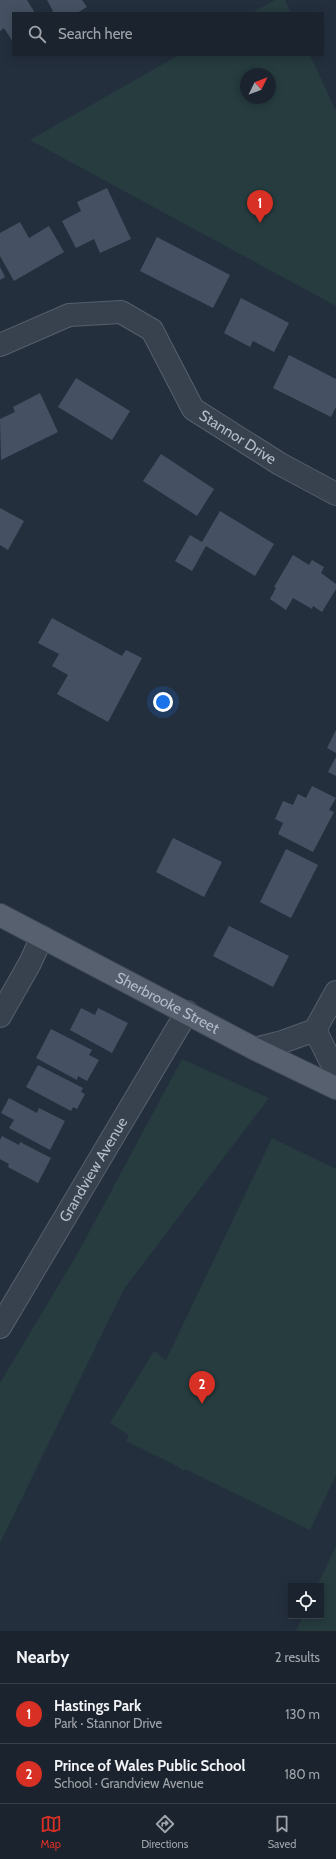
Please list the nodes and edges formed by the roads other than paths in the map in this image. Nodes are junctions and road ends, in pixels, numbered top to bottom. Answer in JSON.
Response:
{"nodes":[{"id":1,"x":0,"y":345,"type":"edge"},
{"id":2,"x":336,"y":494,"type":"edge"},
{"id":3,"x":0,"y":915,"type":"edge"},
{"id":4,"x":42,"y":937,"type":"junction"},
{"id":5,"x":336,"y":992,"type":"edge"},
{"id":6,"x":187,"y":1012,"type":"junction"},
{"id":7,"x":0,"y":1016,"type":"edge"},
{"id":8,"x":315,"y":1030,"type":"junction"},
{"id":9,"x":255,"y":1049,"type":"junction"},
{"id":10,"x":336,"y":1072,"type":"edge"},
{"id":11,"x":336,"y":1088,"type":"edge"},
{"id":12,"x":0,"y":1327,"type":"edge"}],
"edges":[{"from":1,"to":2,"type":"street","name":"Stannor Drive"},
{"from":3,"to":4,"type":"main road","name":"Sherbrooke Street"},
{"from":4,"to":6,"type":"main road","name":"Sherbrooke Street"},
{"from":4,"to":7,"type":"street"},
{"from":5,"to":8,"type":"street"},
{"from":6,"to":9,"type":"main road","name":"Sherbrooke Street"},
{"from":6,"to":12,"type":"street","name":"Grandview Avenue"},
{"from":8,"to":9,"type":"street"},
{"from":8,"to":10,"type":"street"},
{"from":9,"to":11,"type":"main road","name":"Sherbrooke Street"}]}
